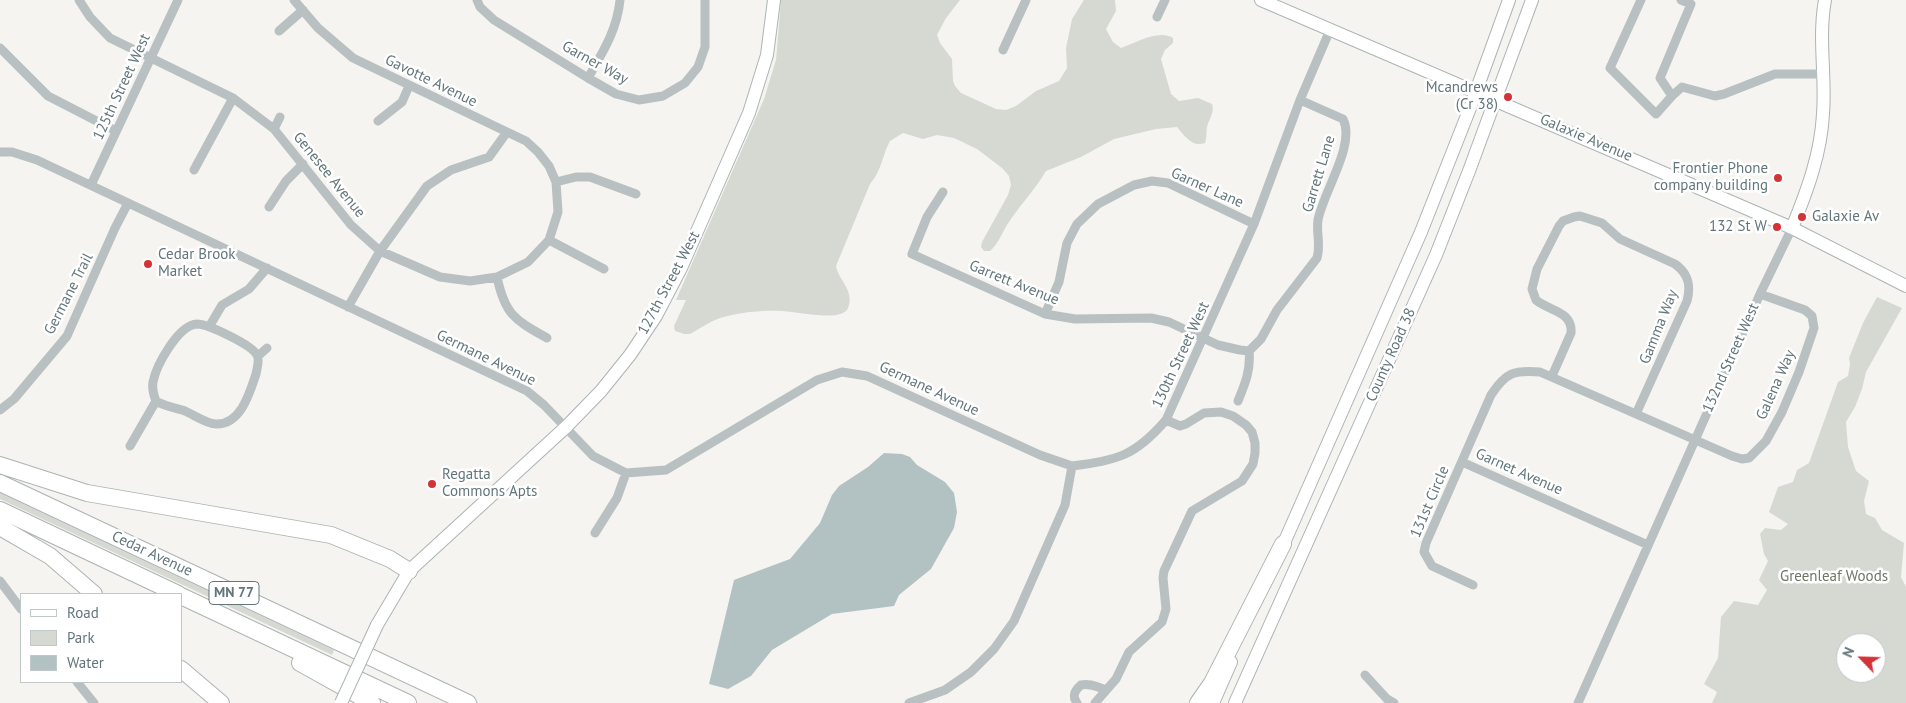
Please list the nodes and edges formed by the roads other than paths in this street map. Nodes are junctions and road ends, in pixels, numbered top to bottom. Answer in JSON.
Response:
{"nodes":[{"id":1,"x":79,"y":0,"type":"edge"},
{"id":2,"x":178,"y":0,"type":"edge"},
{"id":3,"x":294,"y":0,"type":"edge"},
{"id":4,"x":477,"y":0,"type":"edge"},
{"id":5,"x":620,"y":0,"type":"edge"},
{"id":6,"x":705,"y":0,"type":"edge"},
{"id":7,"x":774,"y":0,"type":"edge"},
{"id":8,"x":1026,"y":0,"type":"edge"},
{"id":9,"x":1165,"y":0,"type":"edge"},
{"id":10,"x":1261,"y":0,"type":"edge"},
{"id":11,"x":1509,"y":0,"type":"edge"},
{"id":12,"x":1532,"y":0,"type":"edge"},
{"id":13,"x":1641,"y":0,"type":"edge"},
{"id":14,"x":1681,"y":0,"type":"edge"},
{"id":15,"x":1825,"y":0,"type":"edge"},
{"id":16,"x":302,"y":10,"type":"junction"},
{"id":17,"x":1157,"y":17,"type":"dead end"},
{"id":18,"x":1330,"y":30,"type":"junction"},
{"id":19,"x":279,"y":31,"type":"dead end"},
{"id":20,"x":0,"y":48,"type":"edge"},
{"id":21,"x":1003,"y":50,"type":"dead end"},
{"id":22,"x":150,"y":58,"type":"junction"},
{"id":23,"x":1823,"y":74,"type":"junction"},
{"id":24,"x":588,"y":78,"type":"junction"},
{"id":25,"x":409,"y":86,"type":"junction"},
{"id":26,"x":1476,"y":92,"type":"junction"},
{"id":27,"x":1672,"y":96,"type":"junction"},
{"id":28,"x":233,"y":98,"type":"junction"},
{"id":29,"x":1300,"y":100,"type":"junction"},
{"id":30,"x":1495,"y":100,"type":"junction"},
{"id":31,"x":280,"y":117,"type":"dead end"},
{"id":32,"x":378,"y":121,"type":"dead end"},
{"id":33,"x":274,"y":130,"type":"junction"},
{"id":34,"x":116,"y":131,"type":"junction"},
{"id":35,"x":507,"y":132,"type":"junction"},
{"id":36,"x":0,"y":152,"type":"edge"},
{"id":37,"x":303,"y":164,"type":"junction"},
{"id":38,"x":194,"y":170,"type":"dead end"},
{"id":39,"x":556,"y":182,"type":"junction"},
{"id":40,"x":91,"y":186,"type":"junction"},
{"id":41,"x":943,"y":192,"type":"dead end"},
{"id":42,"x":636,"y":194,"type":"dead end"},
{"id":43,"x":128,"y":203,"type":"junction"},
{"id":44,"x":269,"y":207,"type":"dead end"},
{"id":45,"x":1254,"y":224,"type":"junction"},
{"id":46,"x":1792,"y":228,"type":"junction"},
{"id":47,"x":549,"y":240,"type":"junction"},
{"id":48,"x":380,"y":250,"type":"junction"},
{"id":49,"x":267,"y":268,"type":"junction"},
{"id":50,"x":604,"y":269,"type":"dead end"},
{"id":51,"x":497,"y":277,"type":"junction"},
{"id":52,"x":1906,"y":286,"type":"edge"},
{"id":53,"x":1760,"y":294,"type":"junction"},
{"id":54,"x":348,"y":307,"type":"junction"},
{"id":55,"x":1045,"y":314,"type":"junction"},
{"id":56,"x":209,"y":327,"type":"junction"},
{"id":57,"x":547,"y":338,"type":"dead end"},
{"id":58,"x":1204,"y":339,"type":"junction"},
{"id":59,"x":267,"y":348,"type":"dead end"},
{"id":60,"x":1249,"y":351,"type":"junction"},
{"id":61,"x":258,"y":356,"type":"junction"},
{"id":62,"x":1552,"y":376,"type":"junction"},
{"id":63,"x":156,"y":401,"type":"junction"},
{"id":64,"x":1238,"y":401,"type":"dead end"},
{"id":65,"x":0,"y":410,"type":"edge"},
{"id":66,"x":1636,"y":414,"type":"junction"},
{"id":67,"x":1166,"y":420,"type":"junction"},
{"id":68,"x":566,"y":427,"type":"junction"},
{"id":69,"x":1695,"y":439,"type":"junction"},
{"id":70,"x":130,"y":446,"type":"dead end"},
{"id":71,"x":1462,"y":462,"type":"junction"},
{"id":72,"x":0,"y":465,"type":"edge"},
{"id":73,"x":1072,"y":466,"type":"junction"},
{"id":74,"x":626,"y":473,"type":"junction"},
{"id":75,"x":0,"y":483,"type":"edge"},
{"id":76,"x":0,"y":510,"type":"edge"},
{"id":77,"x":0,"y":527,"type":"edge"},
{"id":78,"x":595,"y":534,"type":"dead end"},
{"id":79,"x":1284,"y":544,"type":"junction"},
{"id":80,"x":1648,"y":545,"type":"junction"},
{"id":81,"x":409,"y":571,"type":"junction"},
{"id":82,"x":0,"y":581,"type":"edge"},
{"id":83,"x":1474,"y":585,"type":"dead end"},
{"id":84,"x":93,"y":593,"type":"edge"},
{"id":85,"x":176,"y":593,"type":"edge"},
{"id":86,"x":182,"y":596,"type":"edge"},
{"id":87,"x":20,"y":608,"type":"edge"},
{"id":88,"x":230,"y":619,"type":"junction"},
{"id":89,"x":182,"y":670,"type":"edge"},
{"id":90,"x":1365,"y":676,"type":"dead end"},
{"id":91,"x":78,"y":683,"type":"edge"},
{"id":92,"x":1106,"y":690,"type":"junction"},
{"id":93,"x":94,"y":703,"type":"edge"},
{"id":94,"x":222,"y":703,"type":"edge"},
{"id":95,"x":341,"y":703,"type":"edge"},
{"id":96,"x":372,"y":703,"type":"edge"},
{"id":97,"x":408,"y":703,"type":"edge"},
{"id":98,"x":468,"y":703,"type":"edge"},
{"id":99,"x":908,"y":703,"type":"edge"},
{"id":100,"x":1077,"y":703,"type":"edge"},
{"id":101,"x":1095,"y":703,"type":"edge"},
{"id":102,"x":1198,"y":703,"type":"edge"},
{"id":103,"x":1212,"y":703,"type":"edge"},
{"id":104,"x":1235,"y":703,"type":"edge"},
{"id":105,"x":1394,"y":703,"type":"edge"},
{"id":106,"x":1578,"y":703,"type":"edge"}],
"edges":[{"from":1,"to":22,"type":"street","name":"Genesee Avenue"},
{"from":2,"to":22,"type":"street","name":"125th Street West"},
{"from":3,"to":16,"type":"street","name":"Gavotte Avenue"},
{"from":4,"to":24,"type":"street","name":"Garner Way"},
{"from":5,"to":24,"type":"street"},
{"from":6,"to":24,"type":"street","name":"Garner Way"},
{"from":7,"to":68,"type":"street","name":"127th Street West"},
{"from":8,"to":21,"type":"street"},
{"from":9,"to":17,"type":"street"},
{"from":10,"to":18,"type":"street","name":"Galaxie Avenue"},
{"from":11,"to":26,"type":"street","name":"County Road 38"},
{"from":12,"to":30,"type":"street","name":"County Road 38"},
{"from":13,"to":27,"type":"street"},
{"from":14,"to":27,"type":"street"},
{"from":15,"to":23,"type":"street","name":"132nd Street West"},
{"from":16,"to":19,"type":"street"},
{"from":16,"to":25,"type":"street","name":"Gavotte Avenue"},
{"from":18,"to":26,"type":"street","name":"Galaxie Avenue"},
{"from":18,"to":29,"type":"street","name":"130th Street West"},
{"from":20,"to":34,"type":"street"},
{"from":22,"to":28,"type":"street","name":"Genesee Avenue"},
{"from":22,"to":34,"type":"street","name":"125th Street West"},
{"from":23,"to":27,"type":"street"},
{"from":23,"to":46,"type":"street","name":"132nd Street West"},
{"from":25,"to":32,"type":"street"},
{"from":25,"to":35,"type":"street","name":"Gavotte Avenue"},
{"from":26,"to":30,"type":"street","name":"Galaxie Avenue"},
{"from":26,"to":79,"type":"street","name":"County Road 38"},
{"from":28,"to":33,"type":"street","name":"Genesee Avenue"},
{"from":28,"to":38,"type":"street"},
{"from":29,"to":45,"type":"street","name":"130th Street West"},
{"from":29,"to":60,"type":"street","name":"Garrett Lane"},
{"from":30,"to":46,"type":"street","name":"Galaxie Avenue"},
{"from":30,"to":104,"type":"street","name":"County Road 38"},
{"from":31,"to":33,"type":"street"},
{"from":33,"to":37,"type":"street","name":"Genesee Avenue"},
{"from":34,"to":40,"type":"street","name":"125th Street West"},
{"from":35,"to":39,"type":"street","name":"Gavotte Avenue"},
{"from":35,"to":48,"type":"street"},
{"from":36,"to":40,"type":"street","name":"Germane Avenue"},
{"from":37,"to":44,"type":"street"},
{"from":37,"to":48,"type":"street","name":"Genesee Avenue"},
{"from":39,"to":42,"type":"street"},
{"from":39,"to":47,"type":"street"},
{"from":40,"to":43,"type":"street","name":"Germane Avenue"},
{"from":41,"to":55,"type":"street","name":"Garrett Avenue"},
{"from":43,"to":49,"type":"street","name":"Germane Avenue"},
{"from":43,"to":65,"type":"street","name":"Germane Trail"},
{"from":45,"to":55,"type":"street","name":"Garner Lane"},
{"from":45,"to":58,"type":"street","name":"130th Street West"},
{"from":46,"to":52,"type":"street","name":"Galaxie Avenue"},
{"from":46,"to":53,"type":"street","name":"132nd Street West"},
{"from":47,"to":50,"type":"street"},
{"from":47,"to":51,"type":"street","name":"Genesee Avenue"},
{"from":48,"to":51,"type":"street","name":"Genesee Avenue"},
{"from":48,"to":54,"type":"street"},
{"from":49,"to":54,"type":"street","name":"Germane Avenue"},
{"from":49,"to":56,"type":"street"},
{"from":51,"to":57,"type":"street"},
{"from":53,"to":69,"type":"street","name":"132nd Street West"},
{"from":53,"to":69,"type":"street","name":"Galena Way"},
{"from":54,"to":68,"type":"street","name":"Germane Avenue"},
{"from":55,"to":58,"type":"street","name":"Garrett Avenue"},
{"from":56,"to":61,"type":"street"},
{"from":56,"to":63,"type":"street"},
{"from":58,"to":60,"type":"street","name":"Garrett Avenue"},
{"from":58,"to":67,"type":"street","name":"130th Street West"},
{"from":59,"to":61,"type":"street"},
{"from":60,"to":64,"type":"street"},
{"from":61,"to":63,"type":"street"},
{"from":62,"to":66,"type":"street","name":"Garnet Avenue"},
{"from":62,"to":66,"type":"street","name":"Gamma Way"},
{"from":62,"to":71,"type":"street","name":"Garnet Avenue"},
{"from":63,"to":70,"type":"street"},
{"from":66,"to":69,"type":"street","name":"Garnet Avenue"},
{"from":67,"to":73,"type":"street","name":"130th Street West"},
{"from":67,"to":92,"type":"street"},
{"from":68,"to":74,"type":"street","name":"Germane Avenue"},
{"from":68,"to":81,"type":"street","name":"127th Street West"},
{"from":69,"to":80,"type":"street","name":"132nd Street West"},
{"from":71,"to":80,"type":"street","name":"Garnet Avenue"},
{"from":71,"to":83,"type":"street","name":"131st Circle"},
{"from":72,"to":81,"type":"highway"},
{"from":73,"to":74,"type":"street","name":"Germane Avenue"},
{"from":73,"to":99,"type":"street"},
{"from":74,"to":78,"type":"street"},
{"from":75,"to":98,"type":"highway","name":"Cedar Avenue","number":"MN 77"},
{"from":76,"to":85,"type":"highway","name":"Cedar Avenue"},
{"from":77,"to":84,"type":"highway"},
{"from":79,"to":102,"type":"highway"},
{"from":79,"to":103,"type":"street","name":"County Road 38"},
{"from":80,"to":106,"type":"street","name":"132nd Street West"},
{"from":81,"to":95,"type":"street","name":"127th Street West","bridge":true},
{"from":82,"to":87,"type":"street"},
{"from":86,"to":88,"type":"highway","name":"Cedar Avenue","number":"MN 77"},
{"from":88,"to":96,"type":"highway"},
{"from":88,"to":97,"type":"highway","name":"Cedar Avenue","number":"MN 77"},
{"from":89,"to":94,"type":"highway"},
{"from":90,"to":105,"type":"street"},
{"from":91,"to":93,"type":"street"},
{"from":92,"to":100,"type":"street"},
{"from":92,"to":101,"type":"street"}]}
